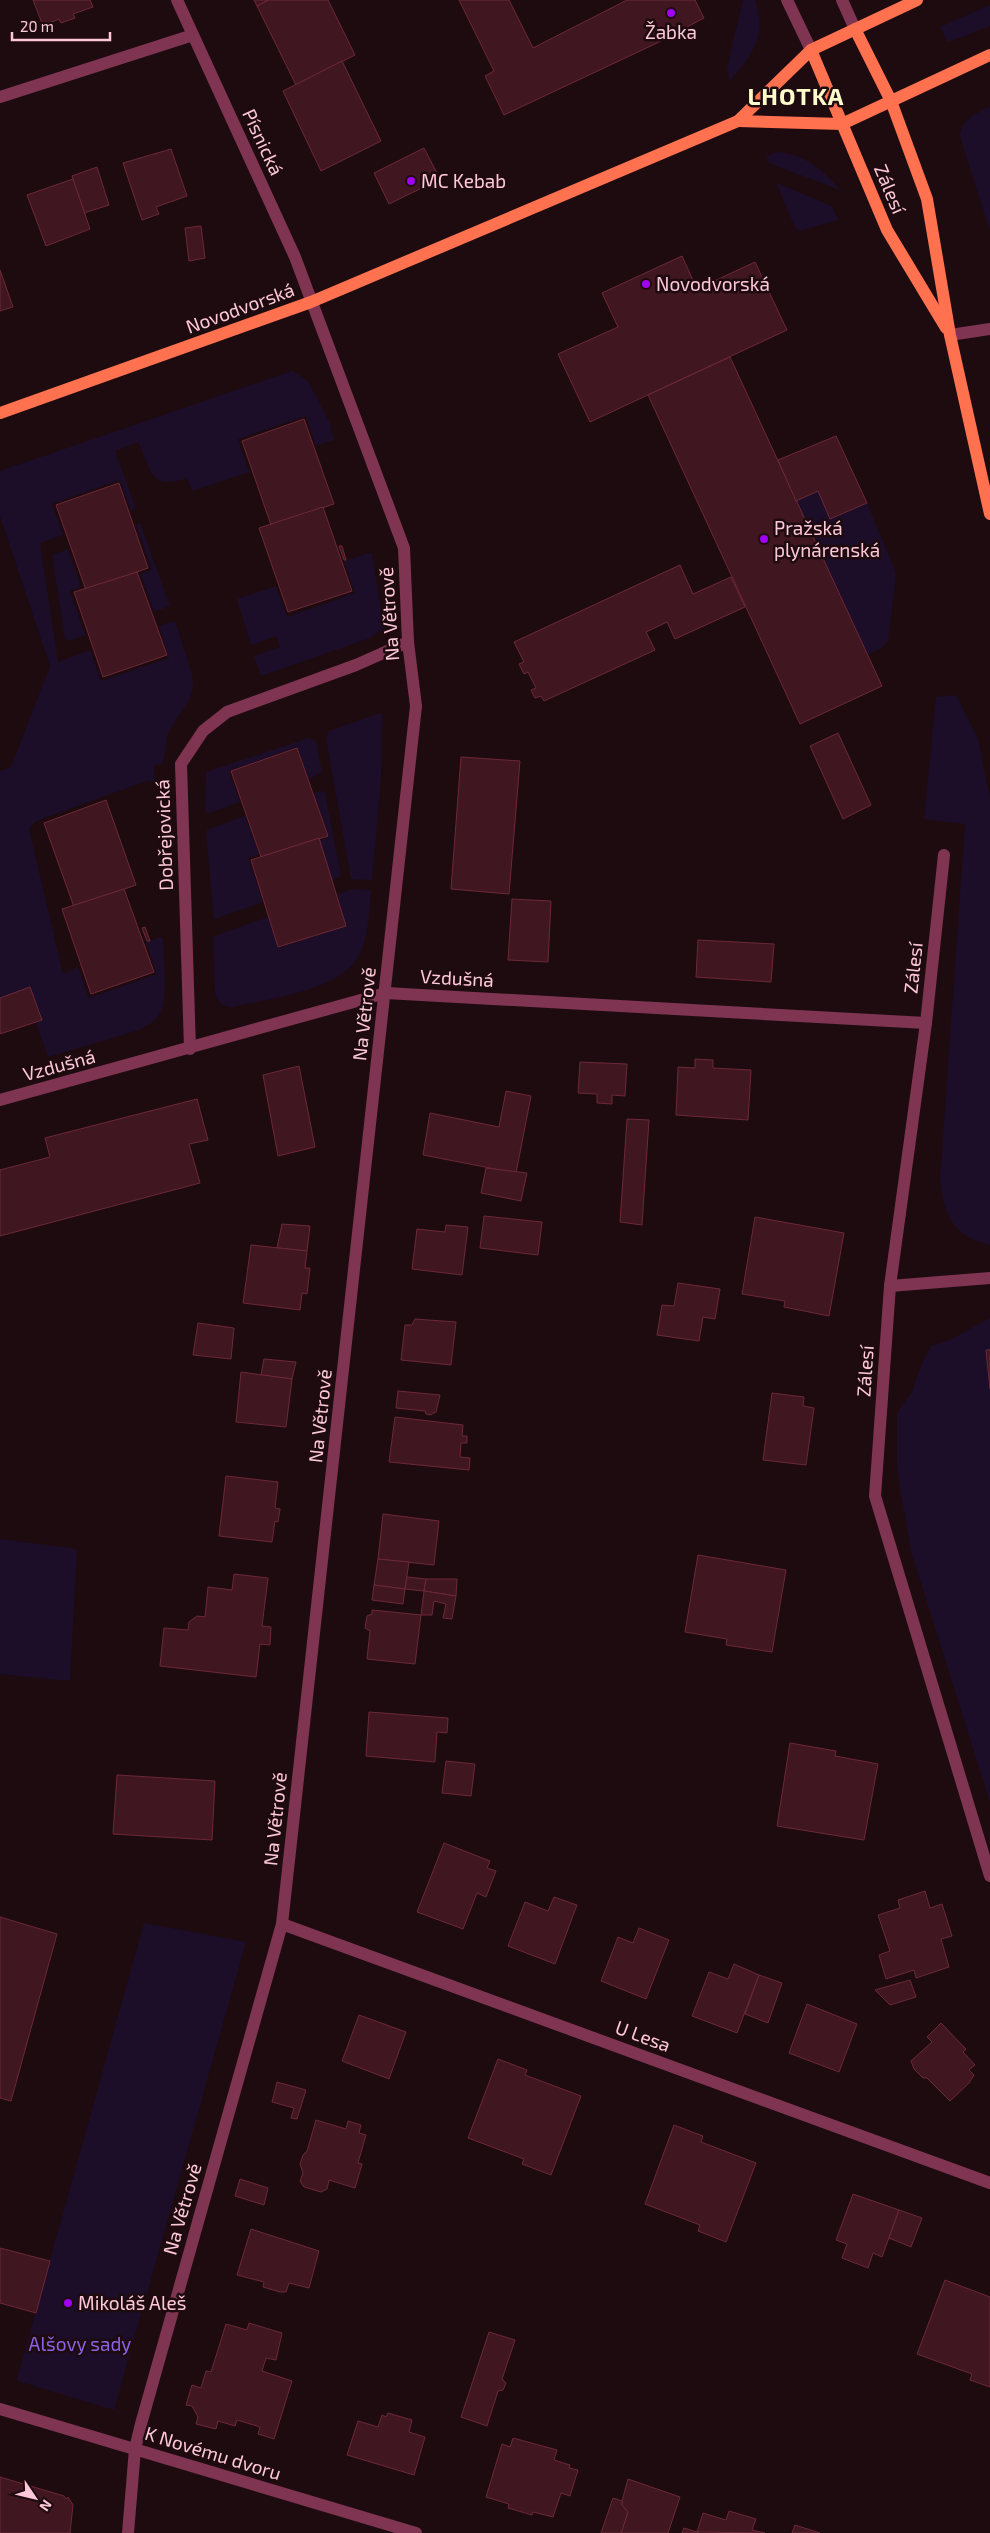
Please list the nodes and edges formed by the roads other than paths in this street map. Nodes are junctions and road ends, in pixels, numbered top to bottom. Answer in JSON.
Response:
{"nodes":[{"id":1,"x":177,"y":0,"type":"edge"},
{"id":2,"x":787,"y":0,"type":"edge"},
{"id":3,"x":842,"y":0,"type":"edge"},
{"id":4,"x":917,"y":0,"type":"edge"},
{"id":5,"x":856,"y":29,"type":"junction"},
{"id":6,"x":193,"y":35,"type":"junction"},
{"id":7,"x":811,"y":50,"type":"junction"},
{"id":8,"x":990,"y":55,"type":"edge"},
{"id":9,"x":0,"y":97,"type":"edge"},
{"id":10,"x":890,"y":101,"type":"junction"},
{"id":11,"x":738,"y":121,"type":"junction"},
{"id":12,"x":842,"y":124,"type":"junction"},
{"id":13,"x":311,"y":302,"type":"junction"},
{"id":14,"x":990,"y":329,"type":"edge"},
{"id":15,"x":950,"y":335,"type":"junction"},
{"id":16,"x":0,"y":413,"type":"edge"},
{"id":17,"x":990,"y":514,"type":"edge"},
{"id":18,"x":408,"y":642,"type":"junction"},
{"id":19,"x":944,"y":855,"type":"dead end"},
{"id":20,"x":386,"y":993,"type":"junction"},
{"id":21,"x":926,"y":1023,"type":"junction"},
{"id":22,"x":190,"y":1049,"type":"junction"},
{"id":23,"x":0,"y":1100,"type":"edge"},
{"id":24,"x":990,"y":1278,"type":"edge"},
{"id":25,"x":890,"y":1286,"type":"junction"},
{"id":26,"x":990,"y":1876,"type":"edge"},
{"id":27,"x":282,"y":1924,"type":"junction"},
{"id":28,"x":990,"y":2183,"type":"edge"},
{"id":29,"x":0,"y":2409,"type":"edge"},
{"id":30,"x":135,"y":2449,"type":"junction"},
{"id":31,"x":128,"y":2533,"type":"edge"},
{"id":32,"x":416,"y":2533,"type":"edge"}],
"edges":[{"from":1,"to":6,"type":"street","name":"Písnická"},
{"from":2,"to":7,"type":"street"},
{"from":3,"to":5,"type":"street"},
{"from":4,"to":5,"type":"main road","name":"Novodvorská"},
{"from":5,"to":7,"type":"main road","name":"Novodvorská"},
{"from":5,"to":10,"type":"main road","name":"Zálesí"},
{"from":6,"to":9,"type":"street"},
{"from":6,"to":13,"type":"street","name":"Písnická"},
{"from":7,"to":11,"type":"main road","name":"Novodvorská"},
{"from":7,"to":12,"type":"main road","name":"Zálesí"},
{"from":8,"to":10,"type":"main road","name":"Novodvorská"},
{"from":10,"to":12,"type":"main road","name":"Novodvorská"},
{"from":10,"to":15,"type":"main road","name":"Zálesí"},
{"from":11,"to":12,"type":"main road","name":"Novodvorská"},
{"from":11,"to":13,"type":"main road","name":"Novodvorská"},
{"from":12,"to":15,"type":"main road","name":"Zálesí"},
{"from":13,"to":16,"type":"main road","name":"Novodvorská"},
{"from":13,"to":18,"type":"street","name":"Na Větrově"},
{"from":14,"to":15,"type":"street"},
{"from":15,"to":17,"type":"main road","name":"Zálesí"},
{"from":18,"to":20,"type":"street","name":"Na Větrově"},
{"from":18,"to":22,"type":"street","name":"Dobřejovická"},
{"from":19,"to":21,"type":"street","name":"Zálesí"},
{"from":20,"to":21,"type":"street","name":"Vzdušná"},
{"from":20,"to":22,"type":"street","name":"Vzdušná"},
{"from":20,"to":27,"type":"street","name":"Na Větrově"},
{"from":21,"to":25,"type":"street","name":"Zálesí"},
{"from":22,"to":23,"type":"street","name":"Vzdušná"},
{"from":24,"to":25,"type":"street"},
{"from":25,"to":26,"type":"street","name":"Zálesí"},
{"from":27,"to":28,"type":"street","name":"U Lesa"},
{"from":27,"to":30,"type":"street","name":"Na Větrově"},
{"from":29,"to":30,"type":"street","name":"K Novému dvoru"},
{"from":30,"to":31,"type":"street","name":"Na Větrově"},
{"from":30,"to":32,"type":"street","name":"K Novému dvoru"}]}
